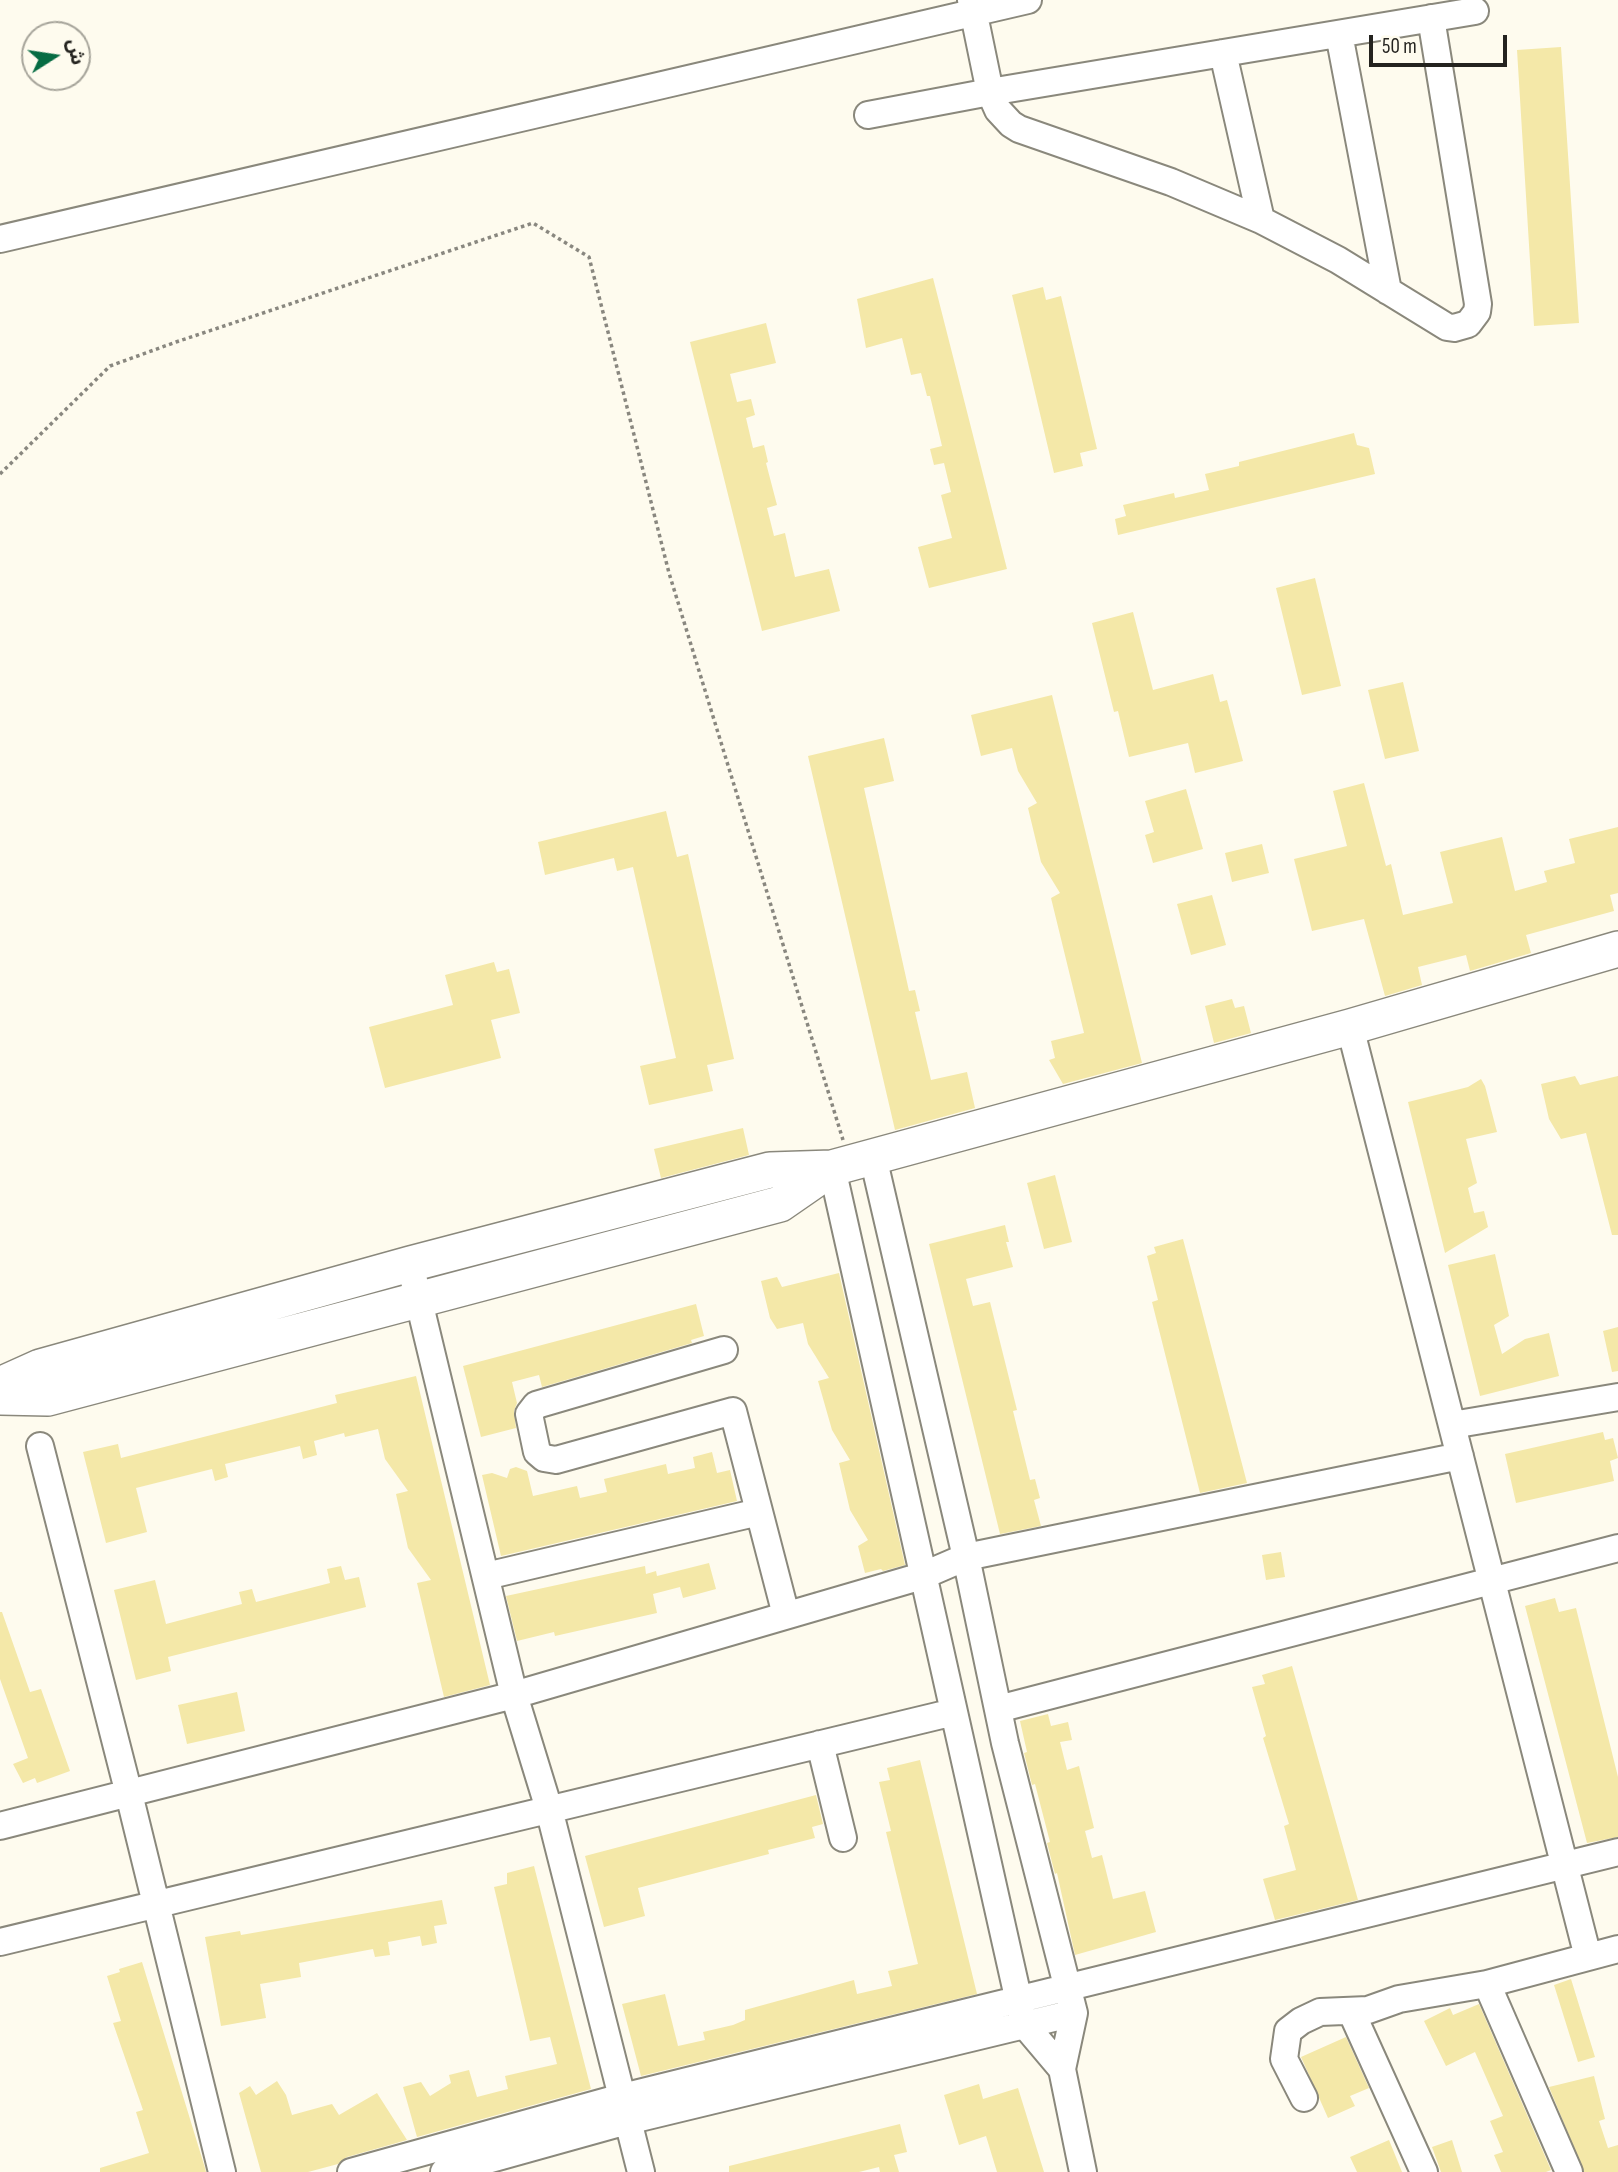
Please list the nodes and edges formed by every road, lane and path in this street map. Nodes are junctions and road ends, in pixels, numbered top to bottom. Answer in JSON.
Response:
{"nodes":[{"id":1,"x":1028,"y":0,"type":"edge"},
{"id":2,"x":972,"y":7,"type":"edge"},
{"id":3,"x":1475,"y":11,"type":"dead end"},
{"id":4,"x":1431,"y":18,"type":"junction"},
{"id":5,"x":1339,"y":34,"type":"junction"},
{"id":6,"x":1223,"y":53,"type":"junction"},
{"id":7,"x":990,"y":92,"type":"junction"},
{"id":8,"x":868,"y":116,"type":"dead end"},
{"id":9,"x":1261,"y":220,"type":"junction"},
{"id":10,"x":0,"y":239,"type":"edge"},
{"id":11,"x":1388,"y":291,"type":"junction"},
{"id":12,"x":0,"y":474,"type":"edge"},
{"id":13,"x":1618,"y":948,"type":"edge"},
{"id":14,"x":1350,"y":1027,"type":"junction"},
{"id":15,"x":851,"y":1162,"type":"junction"},
{"id":16,"x":410,"y":1264,"type":"junction"},
{"id":17,"x":420,"y":1299,"type":"junction"},
{"id":18,"x":724,"y":1350,"type":"dead end"},
{"id":19,"x":0,"y":1385,"type":"edge"},
{"id":20,"x":0,"y":1397,"type":"edge"},
{"id":21,"x":1618,"y":1397,"type":"edge"},
{"id":22,"x":1452,"y":1425,"type":"junction"},
{"id":23,"x":40,"y":1446,"type":"dead end"},
{"id":24,"x":1460,"y":1456,"type":"junction"},
{"id":25,"x":759,"y":1512,"type":"junction"},
{"id":26,"x":1618,"y":1548,"type":"edge"},
{"id":27,"x":966,"y":1557,"type":"junction"},
{"id":28,"x":486,"y":1576,"type":"junction"},
{"id":29,"x":922,"y":1576,"type":"junction"},
{"id":30,"x":1492,"y":1580,"type":"junction"},
{"id":31,"x":786,"y":1615,"type":"junction"},
{"id":32,"x":514,"y":1695,"type":"junction"},
{"id":33,"x":998,"y":1709,"type":"junction"},
{"id":34,"x":954,"y":1712,"type":"junction"},
{"id":35,"x":820,"y":1744,"type":"junction"},
{"id":36,"x":1005,"y":1744,"type":"junction"},
{"id":37,"x":964,"y":1753,"type":"junction"},
{"id":38,"x":130,"y":1794,"type":"junction"},
{"id":39,"x":549,"y":1809,"type":"junction"},
{"id":40,"x":0,"y":1826,"type":"edge"},
{"id":41,"x":843,"y":1838,"type":"dead end"},
{"id":42,"x":1618,"y":1852,"type":"edge"},
{"id":43,"x":1565,"y":1866,"type":"junction"},
{"id":44,"x":156,"y":1903,"type":"junction"},
{"id":45,"x":0,"y":1942,"type":"edge"},
{"id":46,"x":1618,"y":1949,"type":"edge"},
{"id":47,"x":1588,"y":1957,"type":"junction"},
{"id":48,"x":1487,"y":1984,"type":"junction"},
{"id":49,"x":1070,"y":2000,"type":"junction"},
{"id":50,"x":1022,"y":2011,"type":"junction"},
{"id":51,"x":1351,"y":2011,"type":"junction"},
{"id":52,"x":1062,"y":2069,"type":"junction"},
{"id":53,"x":1304,"y":2098,"type":"dead end"},
{"id":54,"x":624,"y":2109,"type":"junction"},
{"id":55,"x":222,"y":2172,"type":"edge"},
{"id":56,"x":351,"y":2172,"type":"edge"},
{"id":57,"x":444,"y":2172,"type":"edge"},
{"id":58,"x":640,"y":2172,"type":"edge"},
{"id":59,"x":1083,"y":2172,"type":"edge"},
{"id":60,"x":1424,"y":2172,"type":"edge"},
{"id":61,"x":1569,"y":2172,"type":"edge"}],
"edges":[{"from":1,"to":2,"type":"street"},
{"from":2,"to":7,"type":"street"},
{"from":2,"to":10,"type":"street"},
{"from":3,"to":4,"type":"street"},
{"from":4,"to":5,"type":"street"},
{"from":4,"to":11,"type":"street"},
{"from":5,"to":6,"type":"street"},
{"from":5,"to":11,"type":"street"},
{"from":6,"to":7,"type":"street"},
{"from":6,"to":9,"type":"street"},
{"from":7,"to":8,"type":"street"},
{"from":7,"to":9,"type":"street"},
{"from":9,"to":11,"type":"street"},
{"from":12,"to":15,"type":"path"},
{"from":13,"to":14,"type":"main road"},
{"from":14,"to":15,"type":"main road"},
{"from":14,"to":22,"type":"street"},
{"from":15,"to":16,"type":"main road"},
{"from":15,"to":17,"type":"main road"},
{"from":15,"to":27,"type":"street"},
{"from":15,"to":29,"type":"street"},
{"from":16,"to":17,"type":"street"},
{"from":16,"to":19,"type":"main road"},
{"from":17,"to":20,"type":"main road"},
{"from":17,"to":28,"type":"street"},
{"from":18,"to":25,"type":"street"},
{"from":21,"to":22,"type":"street"},
{"from":22,"to":24,"type":"street"},
{"from":23,"to":38,"type":"street"},
{"from":24,"to":27,"type":"street"},
{"from":24,"to":30,"type":"street"},
{"from":25,"to":28,"type":"street"},
{"from":25,"to":31,"type":"street"},
{"from":26,"to":30,"type":"street"},
{"from":27,"to":29,"type":"street"},
{"from":27,"to":33,"type":"street"},
{"from":28,"to":32,"type":"street"},
{"from":29,"to":31,"type":"street"},
{"from":29,"to":34,"type":"street"},
{"from":30,"to":33,"type":"street"},
{"from":30,"to":43,"type":"street"},
{"from":31,"to":32,"type":"street"},
{"from":32,"to":38,"type":"street"},
{"from":32,"to":39,"type":"street"},
{"from":33,"to":36,"type":"street"},
{"from":34,"to":35,"type":"street"},
{"from":34,"to":37,"type":"street"},
{"from":35,"to":39,"type":"street"},
{"from":35,"to":41,"type":"street"},
{"from":36,"to":37,"type":"street"},
{"from":36,"to":49,"type":"street"},
{"from":37,"to":50,"type":"street"},
{"from":38,"to":40,"type":"street"},
{"from":38,"to":44,"type":"street"},
{"from":39,"to":44,"type":"street"},
{"from":39,"to":54,"type":"street"},
{"from":42,"to":43,"type":"street"},
{"from":43,"to":47,"type":"street"},
{"from":43,"to":49,"type":"street"},
{"from":44,"to":45,"type":"street"},
{"from":44,"to":55,"type":"street"},
{"from":46,"to":47,"type":"street"},
{"from":47,"to":48,"type":"street"},
{"from":48,"to":51,"type":"street"},
{"from":48,"to":61,"type":"street"},
{"from":49,"to":50,"type":"street"},
{"from":49,"to":52,"type":"street"},
{"from":50,"to":52,"type":"street"},
{"from":50,"to":54,"type":"street"},
{"from":51,"to":53,"type":"street"},
{"from":51,"to":60,"type":"street"},
{"from":52,"to":59,"type":"street"},
{"from":54,"to":56,"type":"street"},
{"from":54,"to":57,"type":"street"},
{"from":54,"to":58,"type":"street"}]}
